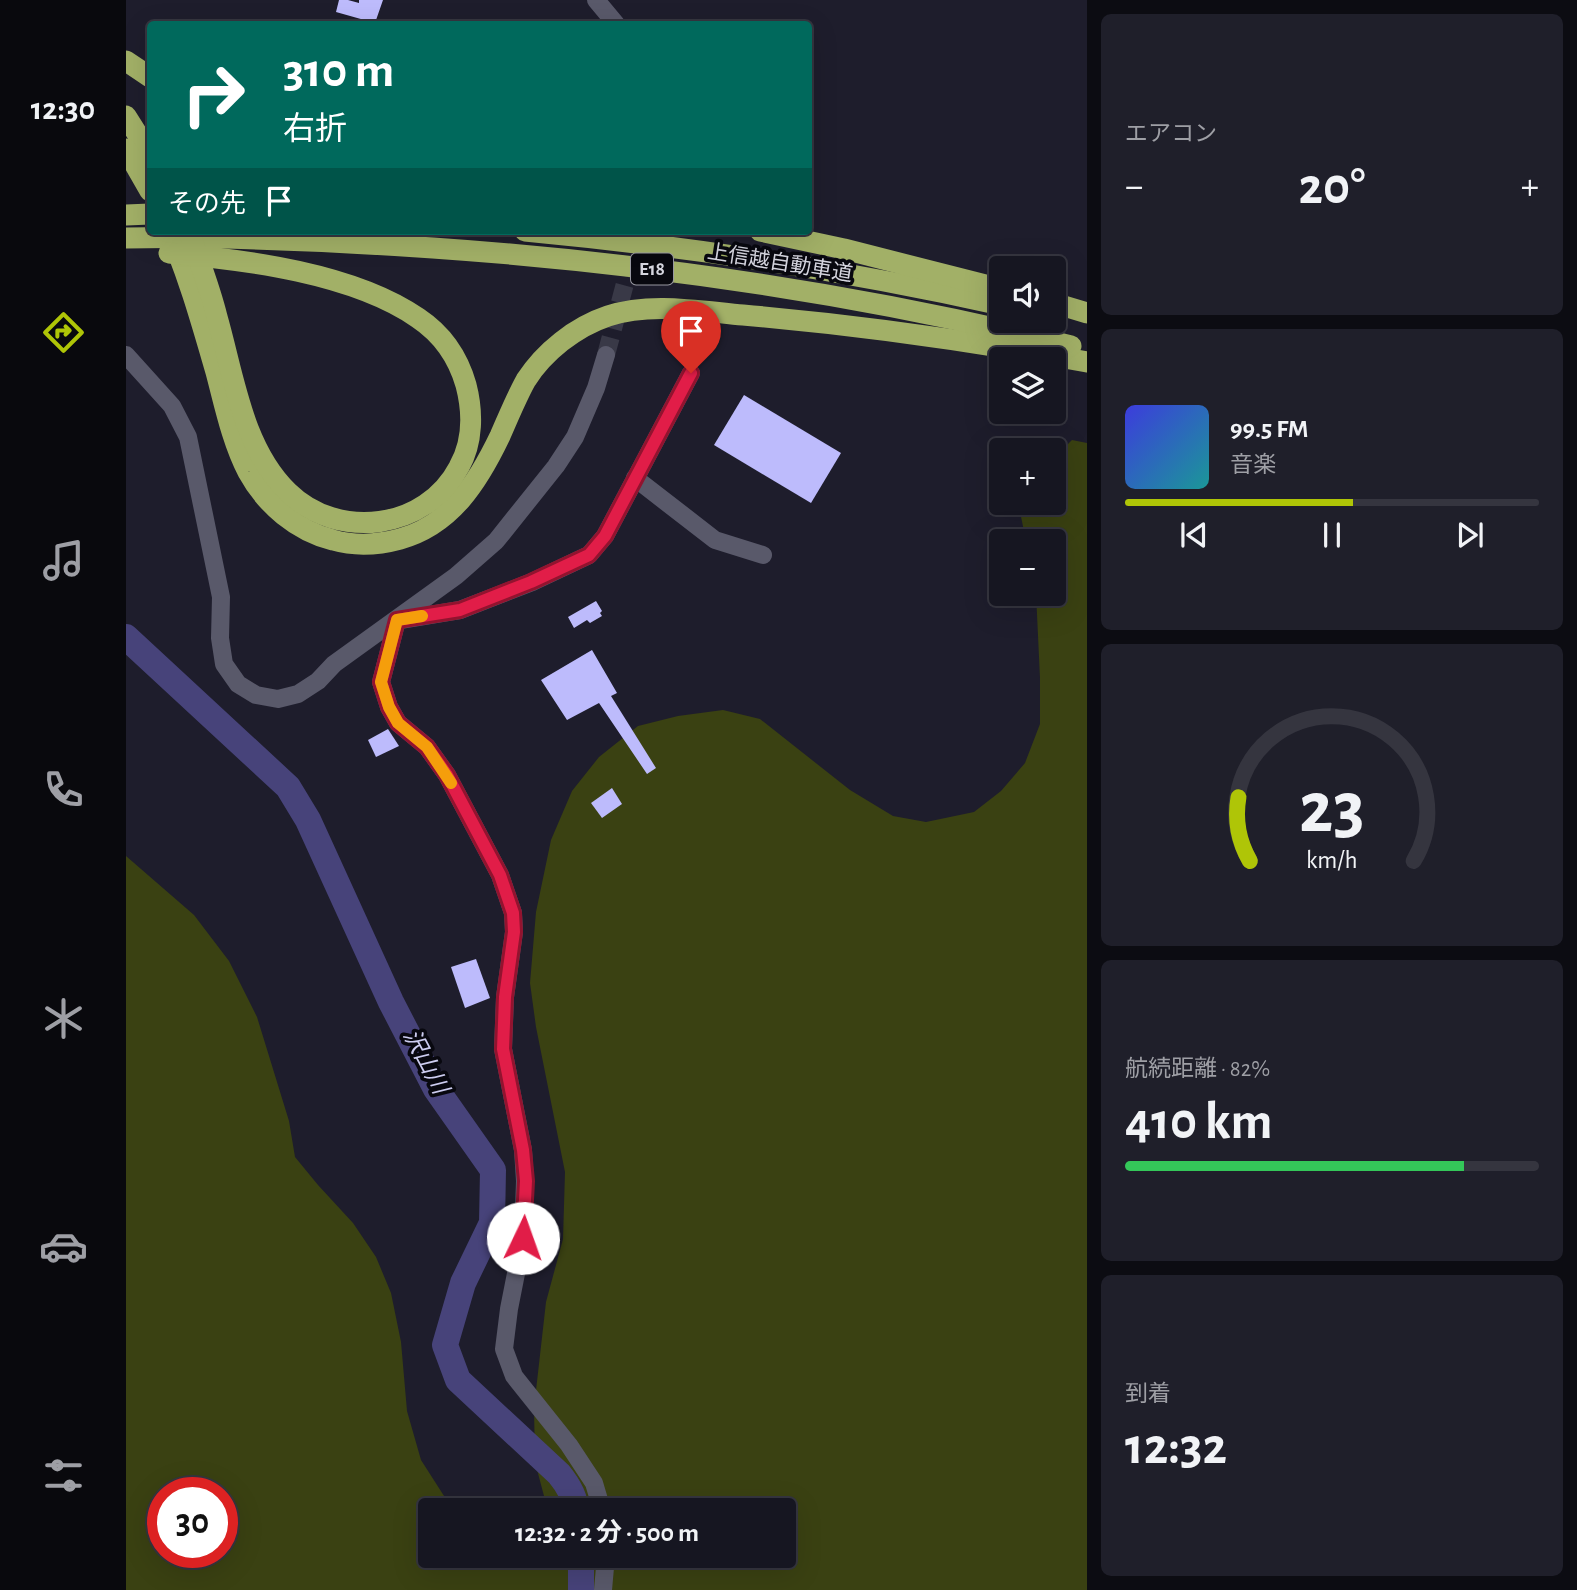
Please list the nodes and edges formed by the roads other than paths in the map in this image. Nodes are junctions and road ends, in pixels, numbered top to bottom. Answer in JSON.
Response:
{"nodes":[{"id":1,"x":596,"y":0,"type":"edge"},
{"id":2,"x":614,"y":21,"type":"edge"},
{"id":3,"x":126,"y":61,"type":"edge"},
{"id":4,"x":147,"y":75,"type":"edge"},
{"id":5,"x":126,"y":116,"type":"edge"},
{"id":6,"x":126,"y":149,"type":"edge"},
{"id":7,"x":147,"y":149,"type":"edge"},
{"id":8,"x":147,"y":186,"type":"edge"},
{"id":9,"x":171,"y":235,"type":"edge"},
{"id":10,"x":189,"y":235,"type":"edge"},
{"id":11,"x":560,"y":235,"type":"edge"},
{"id":12,"x":779,"y":235,"type":"edge"},
{"id":13,"x":143,"y":243,"type":"edge"},
{"id":14,"x":214,"y":248,"type":"junction"},
{"id":15,"x":126,"y":251,"type":"edge"},
{"id":16,"x":989,"y":286,"type":"edge"},
{"id":17,"x":989,"y":303,"type":"edge"},
{"id":18,"x":1066,"y":307,"type":"edge"},
{"id":19,"x":1087,"y":313,"type":"edge"},
{"id":20,"x":1066,"y":319,"type":"edge"},
{"id":21,"x":1087,"y":325,"type":"edge"},
{"id":22,"x":1087,"y":349,"type":"edge"},
{"id":23,"x":126,"y":355,"type":"edge"},
{"id":24,"x":606,"y":355,"type":"tunnel mouth"},
{"id":25,"x":1087,"y":362,"type":"edge"},
{"id":26,"x":691,"y":373,"type":"dead end"},
{"id":27,"x":635,"y":478,"type":"junction"},
{"id":28,"x":763,"y":555,"type":"dead end"},
{"id":29,"x":397,"y":620,"type":"junction"},
{"id":30,"x":598,"y":1498,"type":"edge"},
{"id":31,"x":605,"y":1568,"type":"edge"},
{"id":32,"x":603,"y":1590,"type":"edge"}],
"edges":[{"from":1,"to":2,"type":"street"},
{"from":3,"to":4,"type":"highway"},
{"from":5,"to":7,"type":"highway"},
{"from":6,"to":8,"type":"highway"},
{"from":9,"to":25,"type":"highway"},
{"from":10,"to":14,"type":"highway"},
{"from":11,"to":17,"type":"highway","name":"上信越自動車道","number":"E18"},
{"from":12,"to":16,"type":"highway"},
{"from":13,"to":14,"type":"highway","name":"上信越自動車道","number":"E18"},
{"from":13,"to":15,"type":"highway","name":"上信越自動車道"},
{"from":14,"to":22,"type":"highway","name":"上信越自動車道","number":"E18"},
{"from":18,"to":19,"type":"highway"},
{"from":20,"to":21,"type":"highway"},
{"from":23,"to":29,"type":"street"},
{"from":24,"to":29,"type":"street"},
{"from":26,"to":27,"type":"street"},
{"from":27,"to":28,"type":"street"},
{"from":27,"to":29,"type":"street"},
{"from":29,"to":30,"type":"street"},
{"from":31,"to":32,"type":"street"}]}
